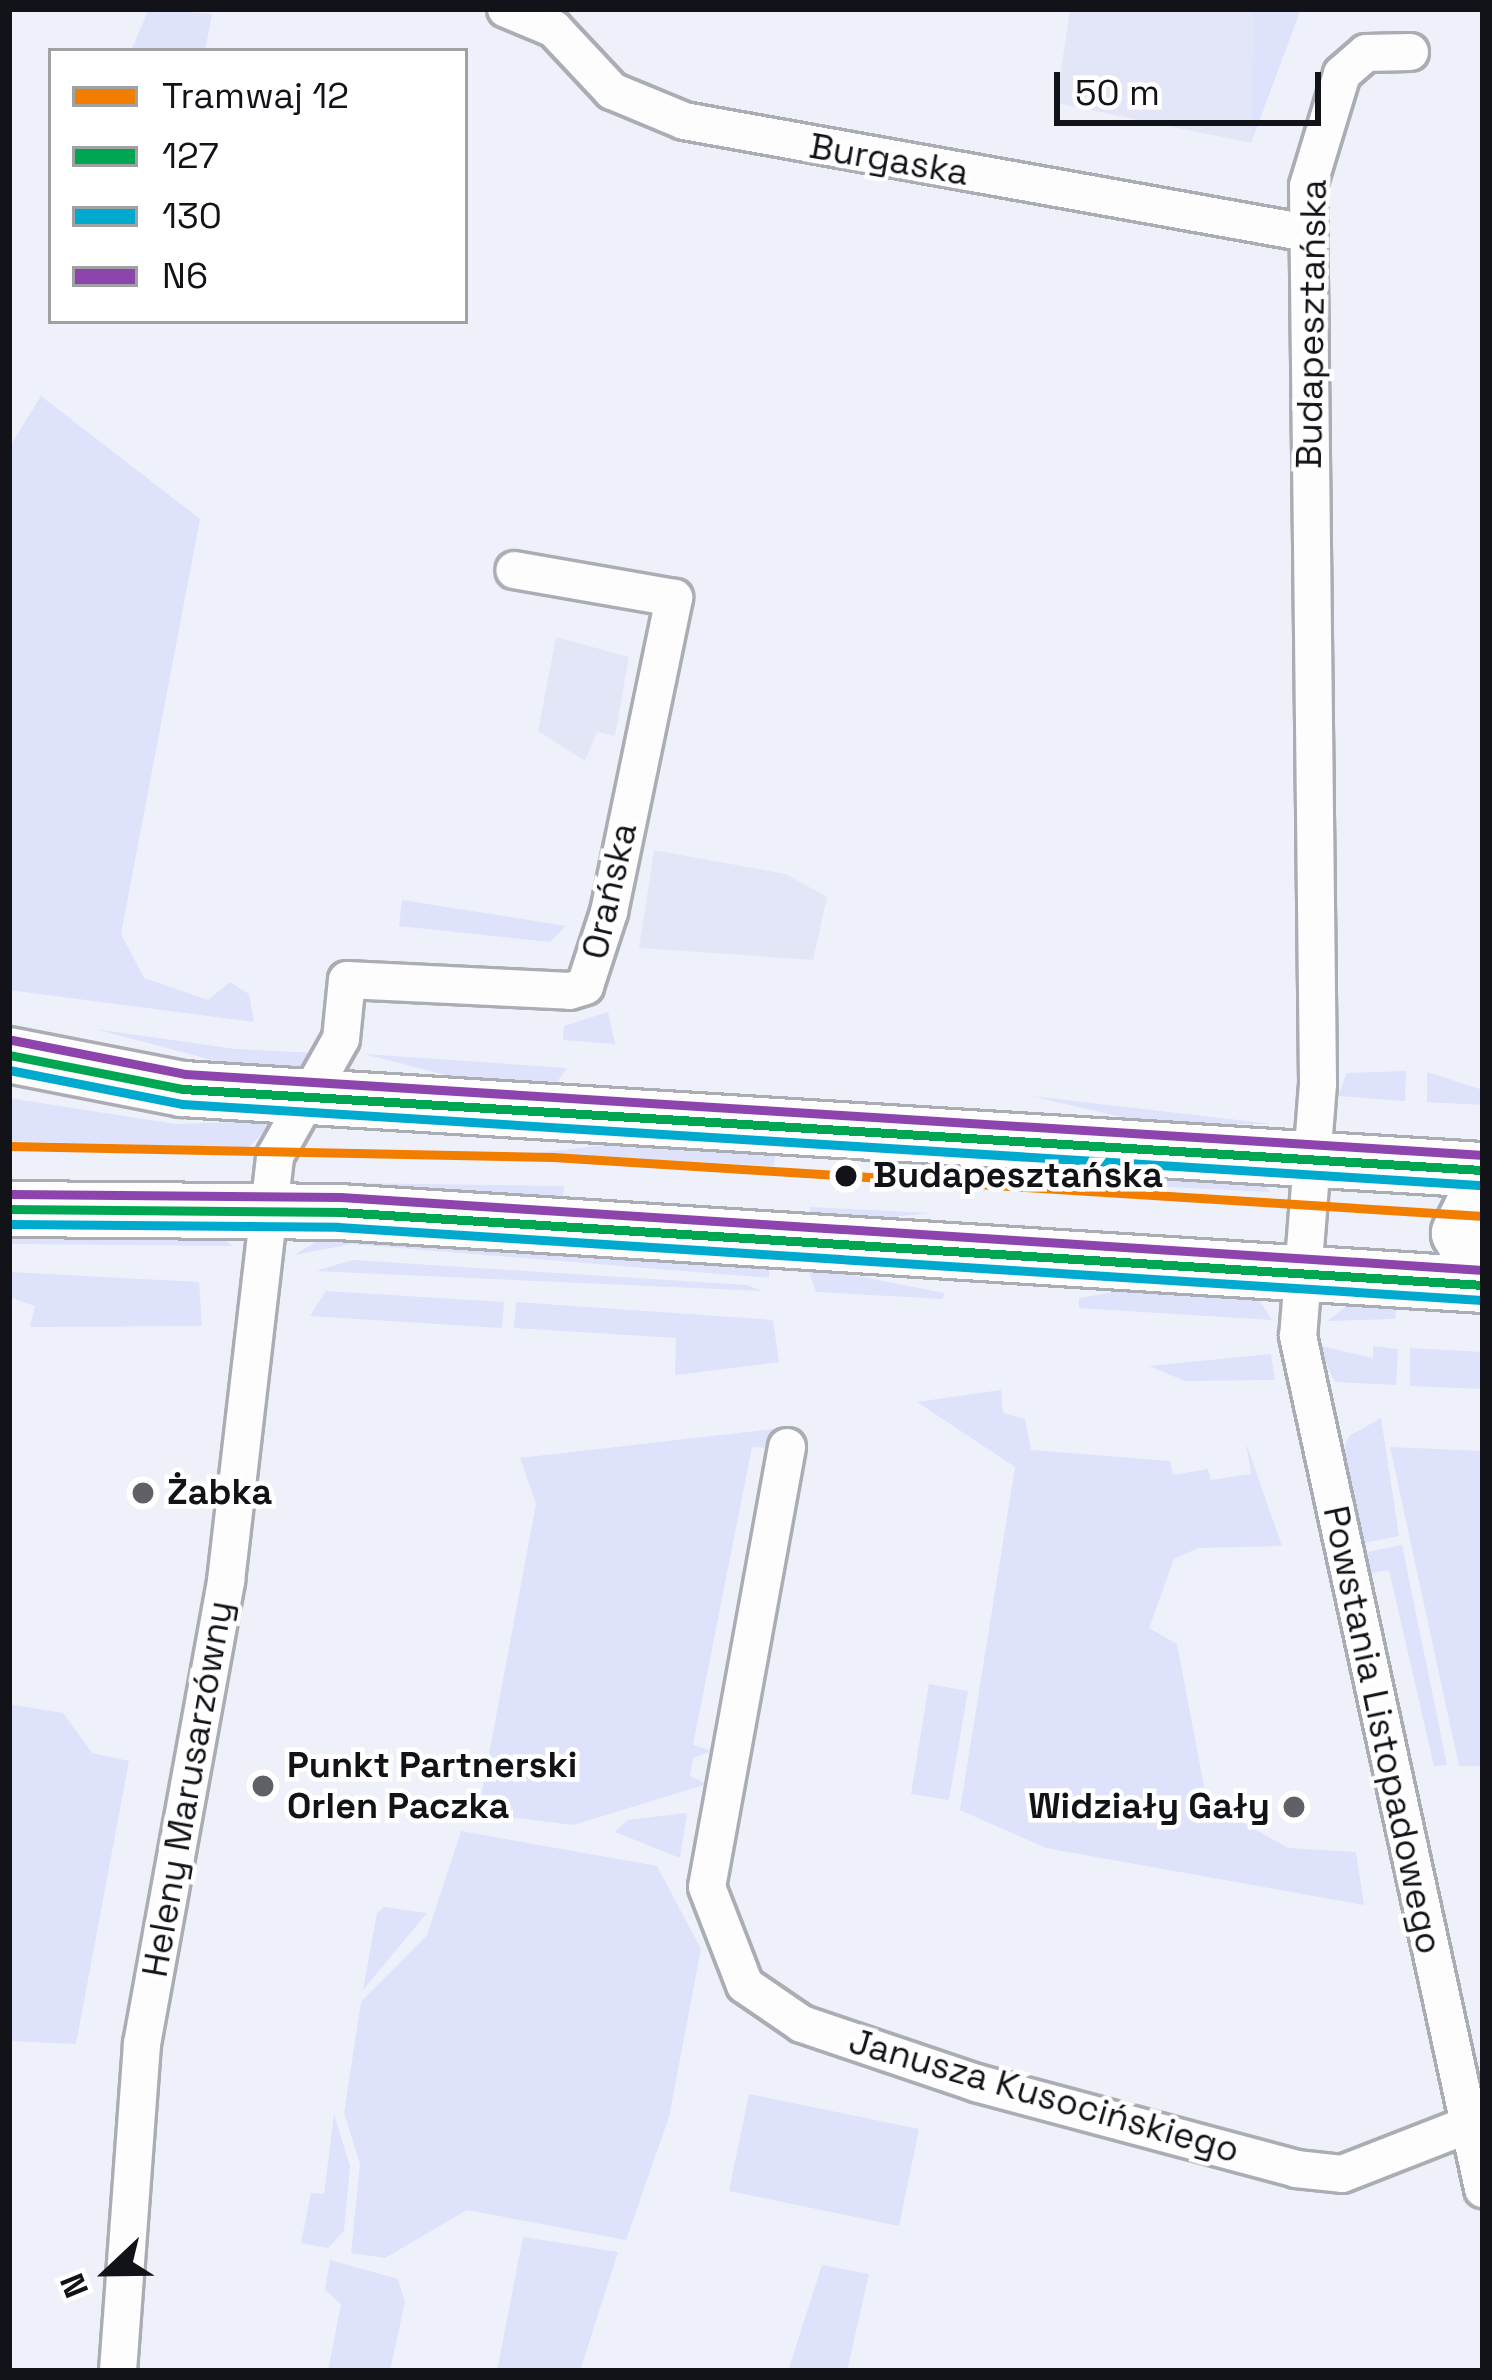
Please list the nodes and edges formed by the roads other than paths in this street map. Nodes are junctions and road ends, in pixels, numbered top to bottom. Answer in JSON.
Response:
{"nodes":[{"id":1,"x":506,"y":9,"type":"edge"},
{"id":2,"x":1409,"y":52,"type":"dead end"},
{"id":3,"x":1307,"y":233,"type":"junction"},
{"id":4,"x":514,"y":570,"type":"dead end"},
{"id":5,"x":9,"y":1055,"type":"edge"},
{"id":6,"x":315,"y":1099,"type":"junction"},
{"id":7,"x":1314,"y":1160,"type":"junction"},
{"id":8,"x":1483,"y":1170,"type":"edge"},
{"id":9,"x":1483,"y":1184,"type":"edge"},
{"id":10,"x":9,"y":1209,"type":"edge"},
{"id":11,"x":273,"y":1209,"type":"junction"},
{"id":12,"x":1300,"y":1269,"type":"junction"},
{"id":13,"x":1483,"y":1275,"type":"edge"},
{"id":14,"x":1483,"y":1286,"type":"edge"},
{"id":15,"x":787,"y":1447,"type":"dead end"},
{"id":16,"x":1475,"y":2120,"type":"edge"},
{"id":17,"x":1483,"y":2189,"type":"edge"},
{"id":18,"x":118,"y":2371,"type":"edge"}],
"edges":[{"from":1,"to":3,"type":"street","name":"Burgaska"},
{"from":2,"to":3,"type":"street","name":"Budapesztańska"},
{"from":3,"to":7,"type":"street","name":"Budapesztańska"},
{"from":4,"to":6,"type":"street","name":"Orańska"},
{"from":5,"to":6,"type":"main road"},
{"from":6,"to":7,"type":"main road"},
{"from":6,"to":11,"type":"street","name":"Heleny Marusarzówny"},
{"from":7,"to":8,"type":"main road"},
{"from":7,"to":12,"type":"street","name":"Budapesztańska"},
{"from":9,"to":13,"type":"main road"},
{"from":10,"to":11,"type":"main road"},
{"from":11,"to":12,"type":"main road"},
{"from":11,"to":18,"type":"street","name":"Heleny Marusarzówny"},
{"from":12,"to":14,"type":"main road"},
{"from":12,"to":16,"type":"street","name":"Powstania Listopadowego"},
{"from":15,"to":16,"type":"street","name":"Janusza Kusocińskiego"},
{"from":16,"to":17,"type":"street","name":"Powstania Listopadowego"}]}
